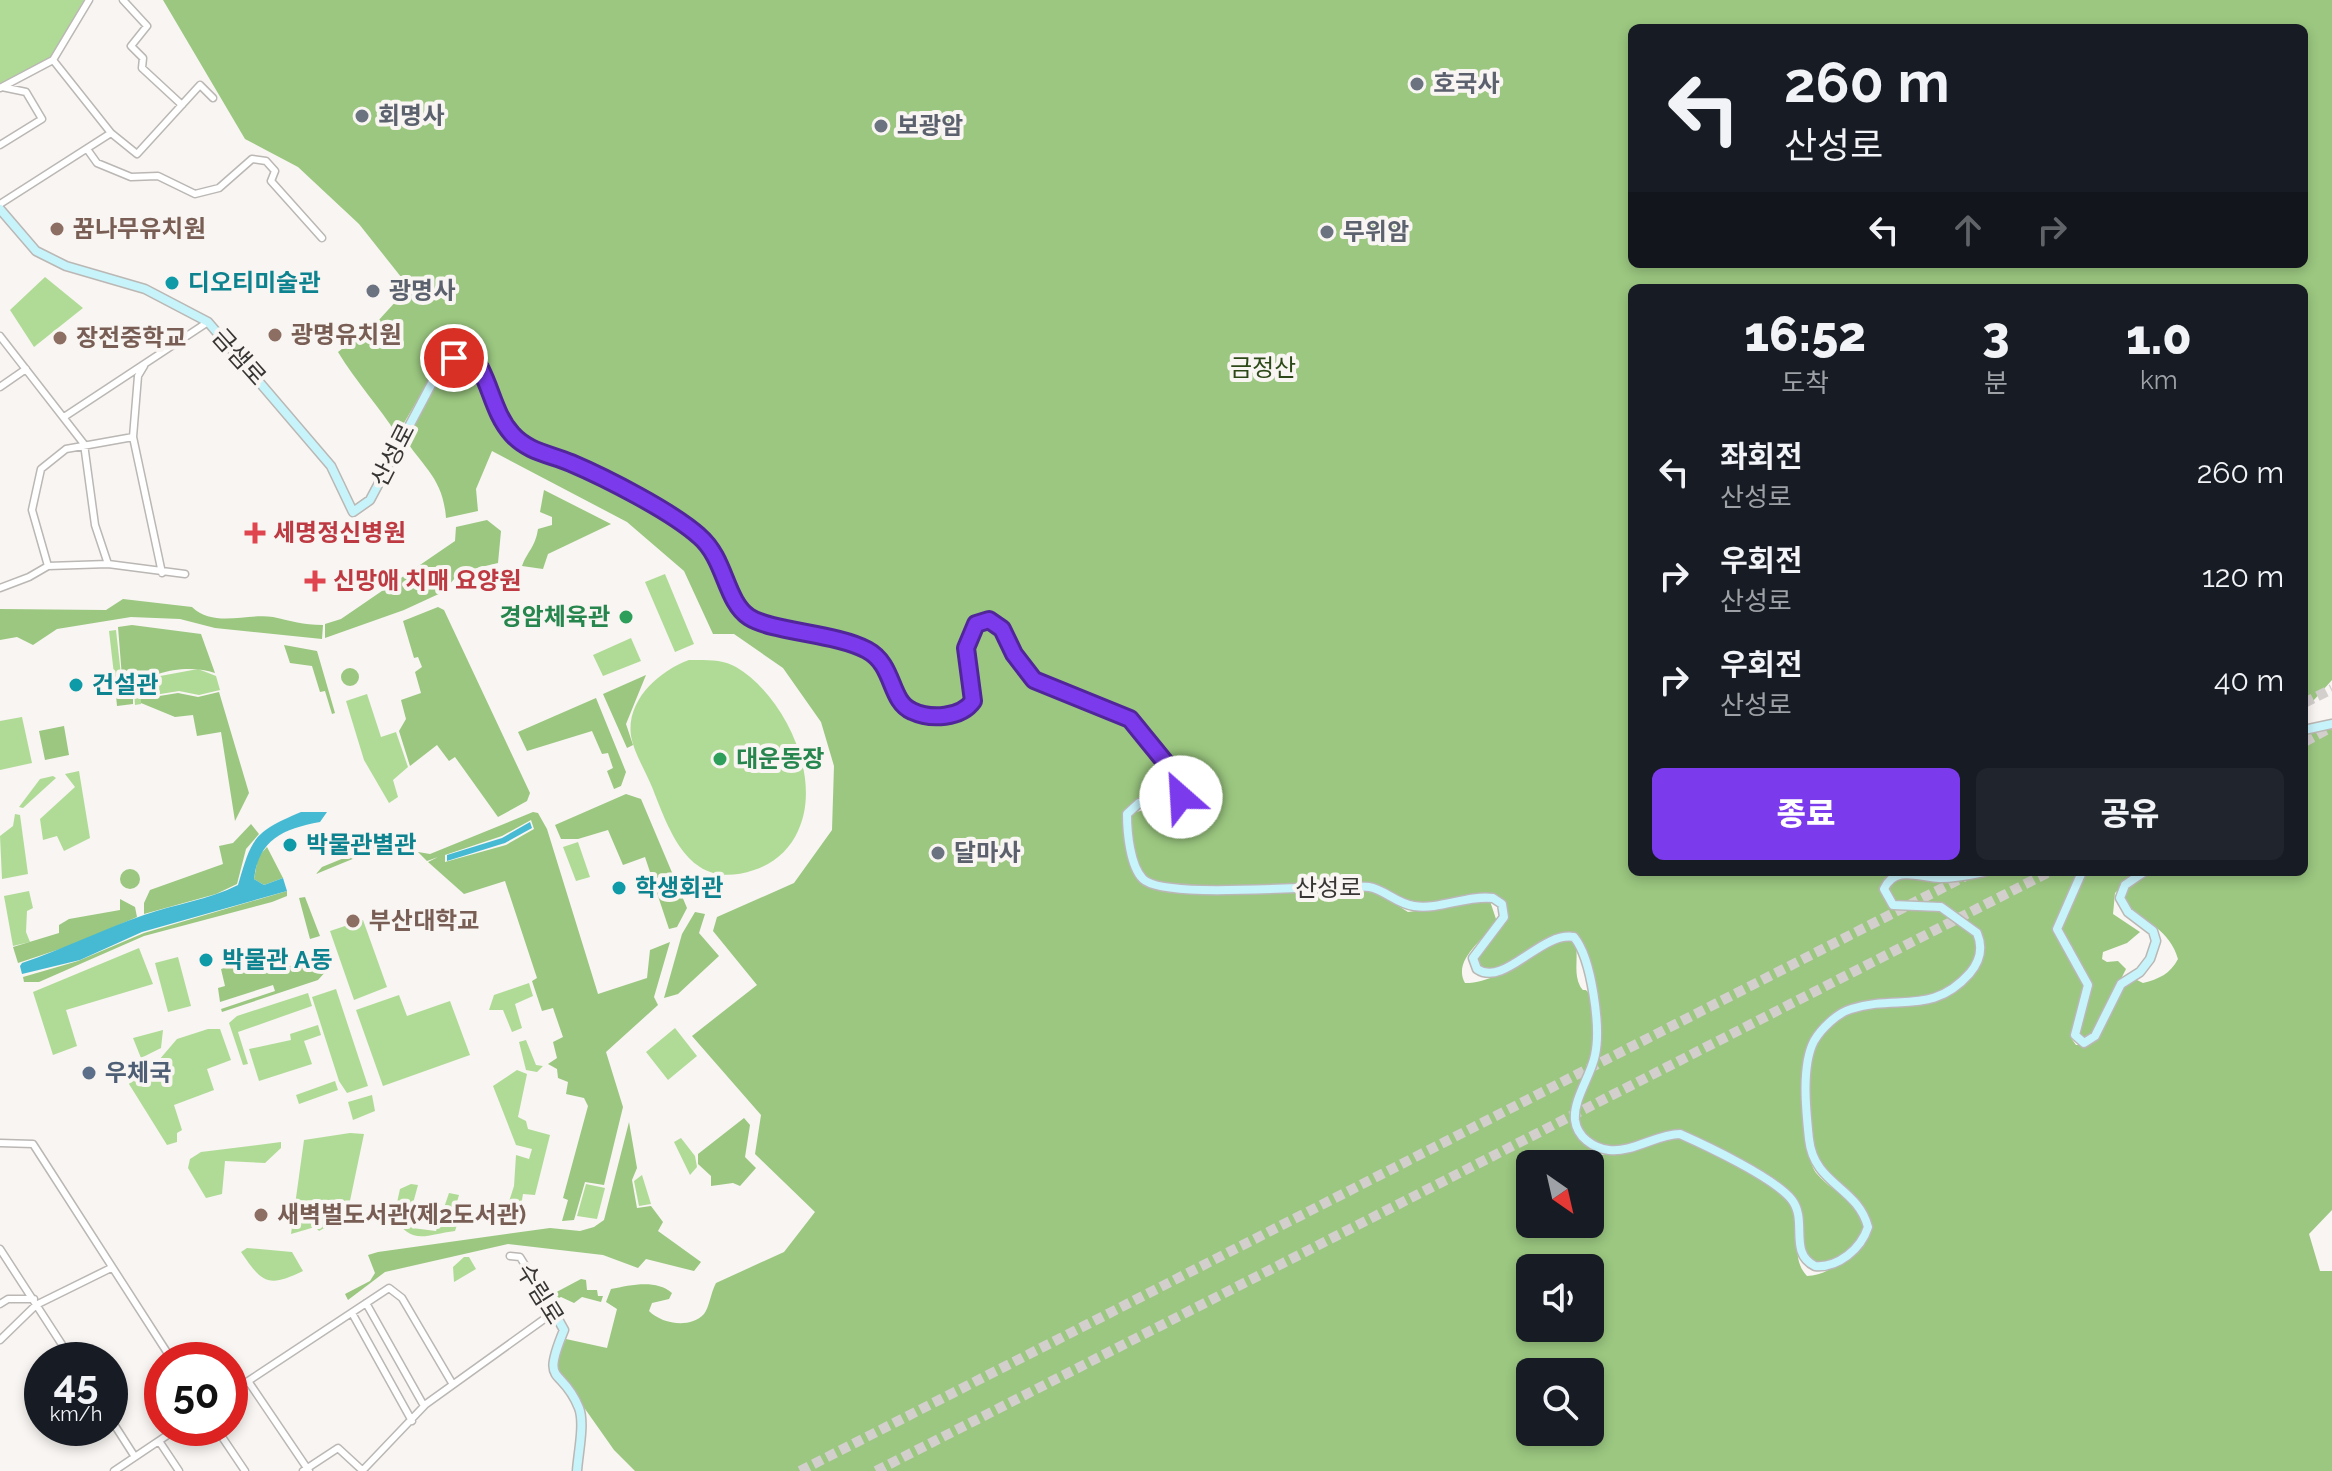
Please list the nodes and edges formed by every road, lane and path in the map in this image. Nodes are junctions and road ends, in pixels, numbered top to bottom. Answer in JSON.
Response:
{"nodes":[{"id":1,"x":89,"y":0,"type":"edge"},
{"id":2,"x":123,"y":0,"type":"edge"},
{"id":3,"x":53,"y":60,"type":"junction"},
{"id":4,"x":1,"y":87,"type":"edge"},
{"id":5,"x":213,"y":98,"type":"dead end"},
{"id":6,"x":182,"y":105,"type":"junction"},
{"id":7,"x":111,"y":133,"type":"junction"},
{"id":8,"x":0,"y":145,"type":"edge"},
{"id":9,"x":87,"y":149,"type":"junction"},
{"id":10,"x":0,"y":206,"type":"edge"},
{"id":11,"x":322,"y":238,"type":"dead end"},
{"id":12,"x":208,"y":322,"type":"junction"},
{"id":13,"x":0,"y":336,"type":"edge"},
{"id":14,"x":144,"y":365,"type":"junction"},
{"id":15,"x":26,"y":369,"type":"junction"},
{"id":16,"x":0,"y":387,"type":"edge"},
{"id":17,"x":64,"y":417,"type":"junction"},
{"id":18,"x":133,"y":437,"type":"junction"},
{"id":19,"x":84,"y":444,"type":"junction"},
{"id":20,"x":353,"y":512,"type":"joint"},
{"id":21,"x":108,"y":564,"type":"junction"},
{"id":22,"x":48,"y":566,"type":"junction"},
{"id":23,"x":162,"y":573,"type":"junction"},
{"id":24,"x":185,"y":574,"type":"dead end"},
{"id":25,"x":0,"y":588,"type":"edge"},
{"id":26,"x":2332,"y":724,"type":"edge"},
{"id":27,"x":2308,"y":729,"type":"edge"},
{"id":28,"x":1898,"y":876,"type":"edge"},
{"id":29,"x":1920,"y":876,"type":"edge"},
{"id":30,"x":1953,"y":876,"type":"edge"},
{"id":31,"x":2080,"y":876,"type":"edge"},
{"id":32,"x":2139,"y":876,"type":"edge"},
{"id":33,"x":0,"y":1143,"type":"edge"},
{"id":34,"x":0,"y":1249,"type":"edge"},
{"id":35,"x":510,"y":1256,"type":"dead end"},
{"id":36,"x":111,"y":1268,"type":"junction"},
{"id":37,"x":35,"y":1302,"type":"junction"},
{"id":38,"x":366,"y":1303,"type":"junction"},
{"id":39,"x":0,"y":1304,"type":"edge"},
{"id":40,"x":554,"y":1312,"type":"junction"},
{"id":41,"x":352,"y":1313,"type":"junction"},
{"id":42,"x":0,"y":1340,"type":"edge"},
{"id":43,"x":61,"y":1342,"type":"edge"},
{"id":44,"x":160,"y":1342,"type":"edge"},
{"id":45,"x":248,"y":1381,"type":"joint"},
{"id":46,"x":452,"y":1383,"type":"junction"},
{"id":47,"x":424,"y":1406,"type":"junction"},
{"id":48,"x":412,"y":1421,"type":"junction"},
{"id":49,"x":128,"y":1446,"type":"edge"},
{"id":50,"x":152,"y":1446,"type":"edge"},
{"id":51,"x":162,"y":1446,"type":"edge"},
{"id":52,"x":228,"y":1446,"type":"edge"},
{"id":53,"x":135,"y":1457,"type":"junction"},
{"id":54,"x":306,"y":1470,"type":"edge"},
{"id":55,"x":115,"y":1471,"type":"edge"},
{"id":56,"x":179,"y":1471,"type":"edge"},
{"id":57,"x":245,"y":1471,"type":"edge"},
{"id":58,"x":363,"y":1471,"type":"edge"},
{"id":59,"x":577,"y":1471,"type":"edge"}],
"edges":[{"from":1,"to":3,"type":"street"},
{"from":2,"to":6,"type":"street"},
{"from":3,"to":4,"type":"street"},
{"from":3,"to":7,"type":"street"},
{"from":4,"to":8,"type":"street"},
{"from":5,"to":6,"type":"street"},
{"from":6,"to":7,"type":"street"},
{"from":7,"to":9,"type":"street"},
{"from":9,"to":10,"type":"street"},
{"from":9,"to":11,"type":"street"},
{"from":10,"to":12,"type":"main road","name":"금샘로"},
{"from":12,"to":14,"type":"street"},
{"from":12,"to":20,"type":"main road","name":"금샘로"},
{"from":13,"to":15,"type":"street"},
{"from":14,"to":17,"type":"street"},
{"from":14,"to":18,"type":"street"},
{"from":15,"to":16,"type":"street"},
{"from":15,"to":17,"type":"street"},
{"from":17,"to":19,"type":"street"},
{"from":18,"to":19,"type":"street"},
{"from":18,"to":23,"type":"street"},
{"from":19,"to":21,"type":"street"},
{"from":19,"to":22,"type":"street"},
{"from":20,"to":28,"type":"main road","name":"산성로"},
{"from":21,"to":22,"type":"street"},
{"from":21,"to":23,"type":"street"},
{"from":22,"to":25,"type":"street"},
{"from":23,"to":24,"type":"street"},
{"from":26,"to":27,"type":"main road"},
{"from":29,"to":30,"type":"main road","name":"산성로"},
{"from":31,"to":32,"type":"main road"},
{"from":33,"to":36,"type":"street"},
{"from":34,"to":37,"type":"street"},
{"from":35,"to":40,"type":"street","name":"수림로"},
{"from":36,"to":37,"type":"street"},
{"from":36,"to":44,"type":"street"},
{"from":37,"to":39,"type":"street"},
{"from":37,"to":42,"type":"street"},
{"from":37,"to":43,"type":"street"},
{"from":38,"to":41,"type":"street"},
{"from":38,"to":46,"type":"street"},
{"from":38,"to":47,"type":"street"},
{"from":40,"to":46,"type":"street"},
{"from":40,"to":59,"type":"main road","name":"수림로"},
{"from":41,"to":45,"type":"street"},
{"from":41,"to":48,"type":"street"},
{"from":45,"to":54,"type":"street"},
{"from":46,"to":47,"type":"street"},
{"from":47,"to":48,"type":"street"},
{"from":48,"to":58,"type":"street"},
{"from":49,"to":53,"type":"street"},
{"from":50,"to":53,"type":"street"},
{"from":51,"to":56,"type":"street"},
{"from":52,"to":57,"type":"street"},
{"from":53,"to":55,"type":"street"},
{"from":54,"to":58,"type":"street"}]}
